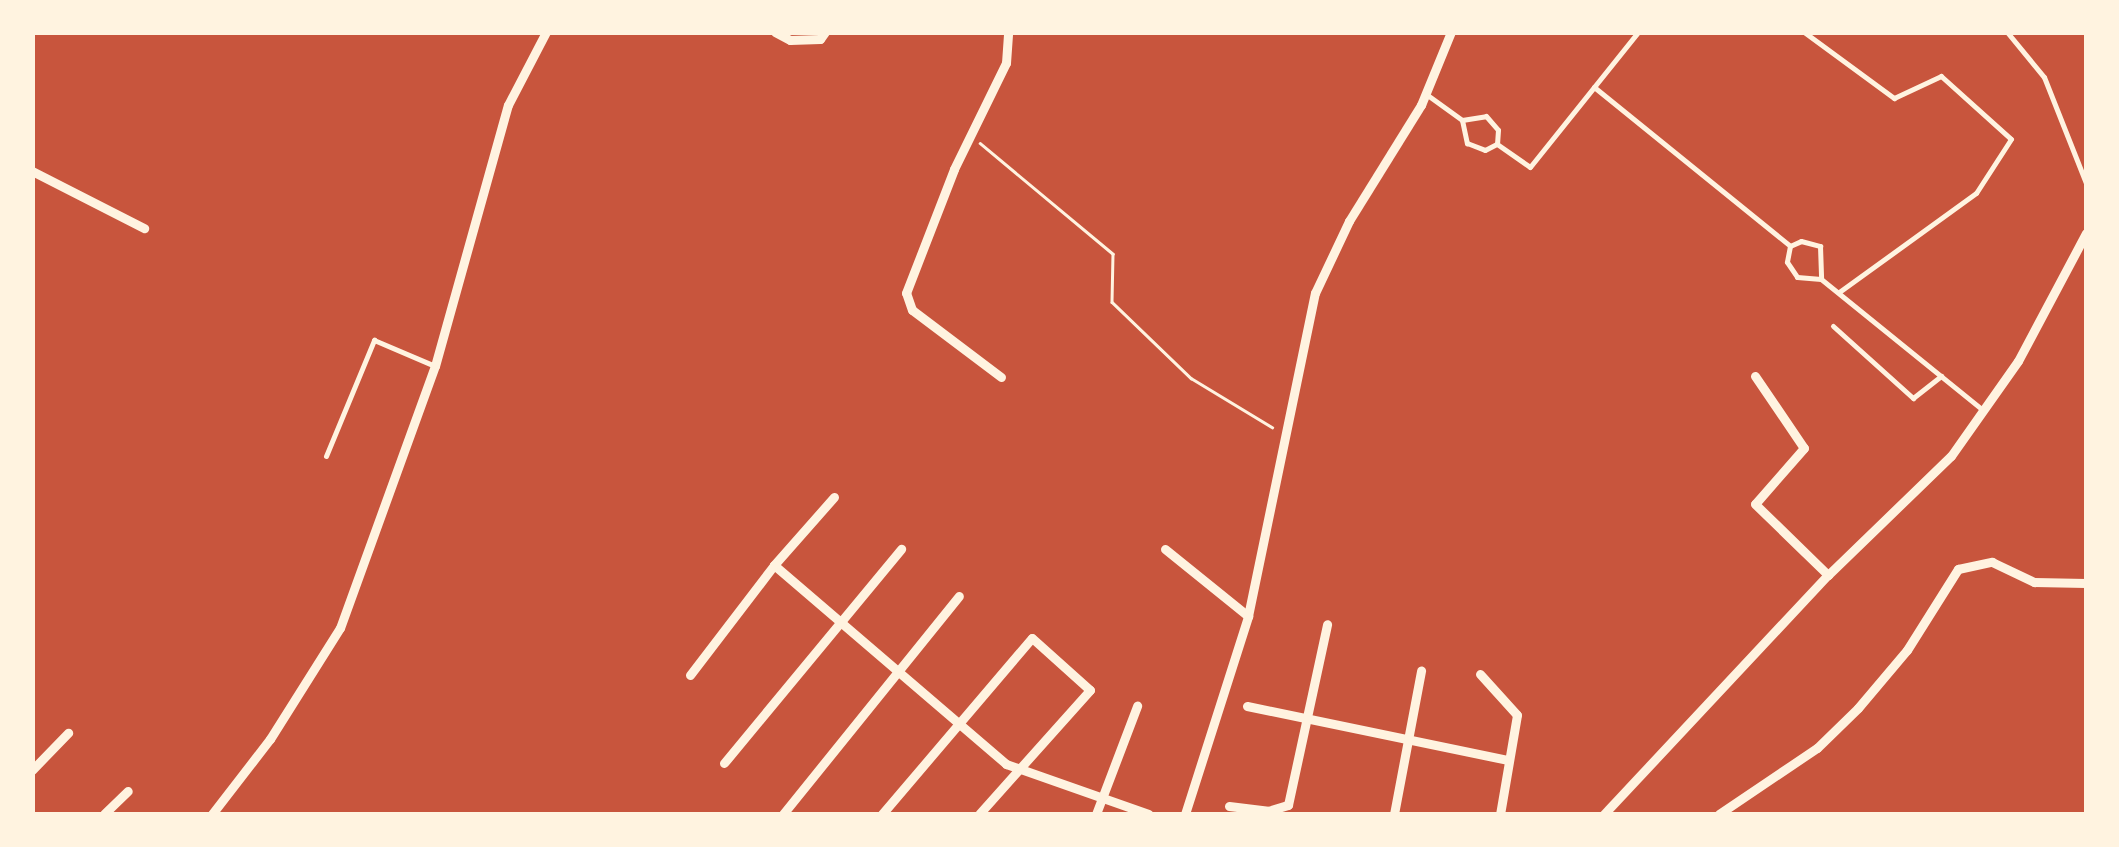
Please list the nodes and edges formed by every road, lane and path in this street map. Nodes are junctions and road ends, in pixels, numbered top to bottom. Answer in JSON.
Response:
{"nodes":[{"id":1,"x":546,"y":32,"type":"edge"},
{"id":2,"x":775,"y":32,"type":"edge"},
{"id":3,"x":825,"y":32,"type":"edge"},
{"id":4,"x":1008,"y":32,"type":"edge"},
{"id":5,"x":1451,"y":32,"type":"edge"},
{"id":6,"x":1638,"y":32,"type":"edge"},
{"id":7,"x":1804,"y":32,"type":"edge"},
{"id":8,"x":2007,"y":32,"type":"edge"},
{"id":9,"x":1594,"y":87,"type":"junction"},
{"id":10,"x":1426,"y":94,"type":"junction"},
{"id":11,"x":1462,"y":120,"type":"junction"},
{"id":12,"x":970,"y":135,"type":"junction"},
{"id":13,"x":1497,"y":144,"type":"junction"},
{"id":14,"x":32,"y":171,"type":"edge"},
{"id":15,"x":2086,"y":183,"type":"edge"},
{"id":16,"x":144,"y":228,"type":"dead end"},
{"id":17,"x":2086,"y":233,"type":"edge"},
{"id":18,"x":1790,"y":246,"type":"junction"},
{"id":19,"x":1822,"y":278,"type":"junction"},
{"id":20,"x":1839,"y":292,"type":"junction"},
{"id":21,"x":1834,"y":326,"type":"dead end"},
{"id":22,"x":434,"y":366,"type":"junction"},
{"id":23,"x":1754,"y":376,"type":"dead end"},
{"id":24,"x":1941,"y":376,"type":"junction"},
{"id":25,"x":1001,"y":377,"type":"dead end"},
{"id":26,"x":1984,"y":410,"type":"junction"},
{"id":27,"x":1282,"y":433,"type":"junction"},
{"id":28,"x":326,"y":456,"type":"dead end"},
{"id":29,"x":834,"y":497,"type":"dead end"},
{"id":30,"x":901,"y":549,"type":"dead end"},
{"id":31,"x":1165,"y":550,"type":"dead end"},
{"id":32,"x":774,"y":565,"type":"junction"},
{"id":33,"x":1828,"y":575,"type":"junction"},
{"id":34,"x":2086,"y":582,"type":"edge"},
{"id":35,"x":959,"y":596,"type":"dead end"},
{"id":36,"x":1248,"y":616,"type":"junction"},
{"id":37,"x":841,"y":622,"type":"junction"},
{"id":38,"x":1327,"y":624,"type":"dead end"},
{"id":39,"x":897,"y":670,"type":"junction"},
{"id":40,"x":1421,"y":671,"type":"dead end"},
{"id":41,"x":1480,"y":674,"type":"dead end"},
{"id":42,"x":690,"y":675,"type":"dead end"},
{"id":43,"x":1138,"y":706,"type":"dead end"},
{"id":44,"x":1247,"y":706,"type":"dead end"},
{"id":45,"x":1310,"y":719,"type":"junction"},
{"id":46,"x":959,"y":723,"type":"junction"},
{"id":47,"x":68,"y":733,"type":"dead end"},
{"id":48,"x":1407,"y":739,"type":"junction"},
{"id":49,"x":1508,"y":760,"type":"junction"},
{"id":50,"x":724,"y":763,"type":"dead end"},
{"id":51,"x":1020,"y":769,"type":"junction"},
{"id":52,"x":32,"y":770,"type":"edge"},
{"id":53,"x":128,"y":791,"type":"dead end"},
{"id":54,"x":1102,"y":798,"type":"junction"},
{"id":55,"x":1230,"y":806,"type":"dead end"},
{"id":56,"x":104,"y":814,"type":"edge"},
{"id":57,"x":212,"y":814,"type":"edge"},
{"id":58,"x":783,"y":814,"type":"edge"},
{"id":59,"x":882,"y":814,"type":"edge"},
{"id":60,"x":979,"y":814,"type":"edge"},
{"id":61,"x":1096,"y":814,"type":"edge"},
{"id":62,"x":1148,"y":814,"type":"edge"},
{"id":63,"x":1185,"y":814,"type":"edge"},
{"id":64,"x":1394,"y":814,"type":"edge"},
{"id":65,"x":1500,"y":814,"type":"edge"},
{"id":66,"x":1604,"y":814,"type":"edge"},
{"id":67,"x":1718,"y":814,"type":"edge"}],
"edges":[{"from":1,"to":22,"type":"street"},
{"from":2,"to":3,"type":"street"},
{"from":4,"to":12,"type":"street"},
{"from":5,"to":10,"type":"street"},
{"from":6,"to":9,"type":"lane"},
{"from":7,"to":20,"type":"lane"},
{"from":8,"to":15,"type":"lane"},
{"from":9,"to":13,"type":"lane"},
{"from":9,"to":18,"type":"lane"},
{"from":10,"to":11,"type":"lane"},
{"from":10,"to":27,"type":"street"},
{"from":11,"to":13,"type":"lane"},
{"from":11,"to":13,"type":"lane"},
{"from":12,"to":25,"type":"street"},
{"from":12,"to":27,"type":"path"},
{"from":14,"to":16,"type":"street"},
{"from":17,"to":26,"type":"street"},
{"from":18,"to":19,"type":"lane"},
{"from":18,"to":19,"type":"lane"},
{"from":19,"to":20,"type":"lane"},
{"from":20,"to":24,"type":"lane"},
{"from":21,"to":24,"type":"lane"},
{"from":22,"to":28,"type":"lane"},
{"from":22,"to":57,"type":"street"},
{"from":23,"to":33,"type":"street"},
{"from":24,"to":26,"type":"lane"},
{"from":26,"to":33,"type":"street"},
{"from":27,"to":36,"type":"street"},
{"from":29,"to":32,"type":"street"},
{"from":30,"to":37,"type":"street"},
{"from":31,"to":36,"type":"street"},
{"from":32,"to":37,"type":"street"},
{"from":32,"to":42,"type":"street"},
{"from":33,"to":66,"type":"street"},
{"from":34,"to":67,"type":"street"},
{"from":35,"to":39,"type":"street"},
{"from":36,"to":63,"type":"street"},
{"from":37,"to":39,"type":"street"},
{"from":37,"to":50,"type":"street"},
{"from":38,"to":45,"type":"street"},
{"from":39,"to":46,"type":"street"},
{"from":39,"to":58,"type":"street"},
{"from":40,"to":48,"type":"street"},
{"from":41,"to":49,"type":"street"},
{"from":43,"to":54,"type":"street"},
{"from":44,"to":45,"type":"street"},
{"from":45,"to":48,"type":"street"},
{"from":45,"to":55,"type":"street"},
{"from":46,"to":51,"type":"street"},
{"from":46,"to":51,"type":"street"},
{"from":46,"to":59,"type":"street"},
{"from":47,"to":52,"type":"street"},
{"from":48,"to":49,"type":"street"},
{"from":48,"to":64,"type":"street"},
{"from":49,"to":65,"type":"street"},
{"from":51,"to":54,"type":"street"},
{"from":51,"to":60,"type":"street"},
{"from":53,"to":56,"type":"street"},
{"from":54,"to":61,"type":"street"},
{"from":54,"to":62,"type":"street"}]}
